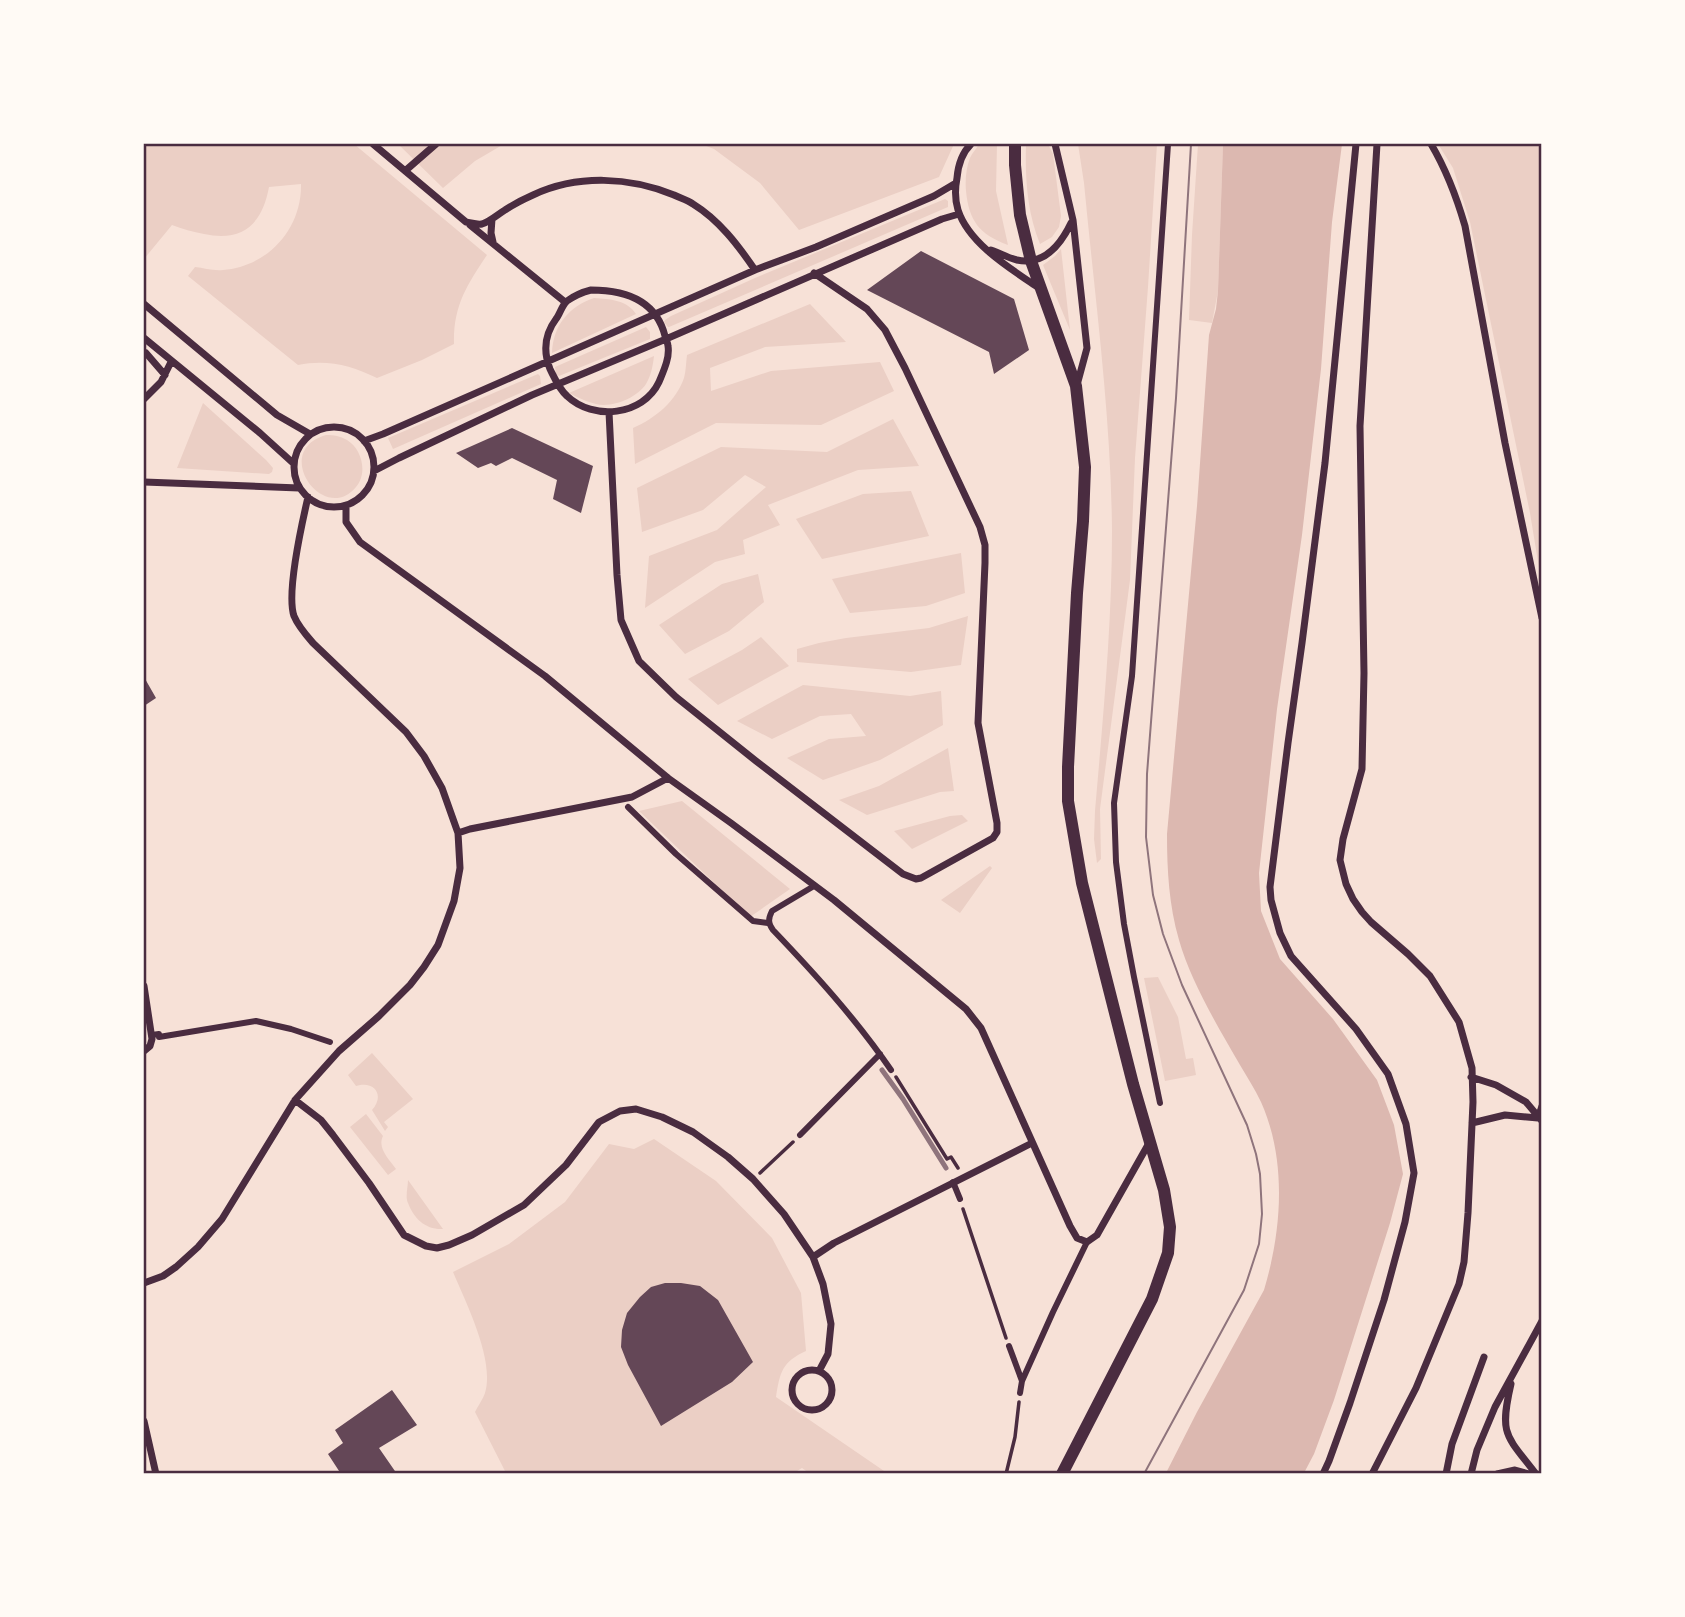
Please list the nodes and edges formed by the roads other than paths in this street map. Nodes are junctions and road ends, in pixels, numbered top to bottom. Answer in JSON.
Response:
{"nodes":[{"id":1,"x":373,"y":144,"type":"edge"},
{"id":2,"x":436,"y":144,"type":"edge"},
{"id":3,"x":969,"y":144,"type":"edge"},
{"id":4,"x":1015,"y":144,"type":"edge"},
{"id":5,"x":1055,"y":144,"type":"edge"},
{"id":6,"x":1168,"y":144,"type":"edge"},
{"id":7,"x":1356,"y":144,"type":"edge"},
{"id":8,"x":1377,"y":144,"type":"edge"},
{"id":9,"x":1431,"y":144,"type":"edge"},
{"id":10,"x":405,"y":171,"type":"junction"},
{"id":11,"x":956,"y":183,"type":"junction"},
{"id":12,"x":959,"y":214,"type":"junction"},
{"id":13,"x":492,"y":219,"type":"junction"},
{"id":14,"x":1073,"y":220,"type":"junction"},
{"id":15,"x":467,"y":222,"type":"junction"},
{"id":16,"x":494,"y":245,"type":"junction"},
{"id":17,"x":984,"y":247,"type":"junction"},
{"id":18,"x":1031,"y":261,"type":"junction"},
{"id":19,"x":755,"y":270,"type":"junction"},
{"id":20,"x":814,"y":274,"type":"junction"},
{"id":21,"x":1043,"y":290,"type":"junction"},
{"id":22,"x":565,"y":302,"type":"junction"},
{"id":23,"x":144,"y":304,"type":"edge"},
{"id":24,"x":656,"y":314,"type":"junction"},
{"id":25,"x":144,"y":338,"type":"edge"},
{"id":26,"x":666,"y":339,"type":"junction"},
{"id":27,"x":158,"y":351,"type":"junction"},
{"id":28,"x":145,"y":353,"type":"edge"},
{"id":29,"x":547,"y":361,"type":"junction"},
{"id":30,"x":171,"y":362,"type":"junction"},
{"id":31,"x":165,"y":375,"type":"junction"},
{"id":32,"x":558,"y":385,"type":"junction"},
{"id":33,"x":1076,"y":386,"type":"junction"},
{"id":34,"x":144,"y":399,"type":"edge"},
{"id":35,"x":609,"y":412,"type":"junction"},
{"id":36,"x":310,"y":434,"type":"junction"},
{"id":37,"x":365,"y":440,"type":"junction"},
{"id":38,"x":293,"y":463,"type":"junction"},
{"id":39,"x":374,"y":471,"type":"junction"},
{"id":40,"x":144,"y":482,"type":"edge"},
{"id":41,"x":299,"y":488,"type":"junction"},
{"id":42,"x":307,"y":497,"type":"junction"},
{"id":43,"x":346,"y":506,"type":"junction"},
{"id":44,"x":1542,"y":618,"type":"edge"},
{"id":45,"x":668,"y":778,"type":"junction"},
{"id":46,"x":628,"y":807,"type":"dead end"},
{"id":47,"x":458,"y":833,"type":"junction"},
{"id":48,"x":814,"y":886,"type":"junction"},
{"id":49,"x":768,"y":923,"type":"junction"},
{"id":50,"x":144,"y":986,"type":"edge"},
{"id":51,"x":152,"y":1035,"type":"junction"},
{"id":52,"x":330,"y":1042,"type":"dead end"},
{"id":53,"x":144,"y":1051,"type":"edge"},
{"id":54,"x":880,"y":1054,"type":"junction"},
{"id":55,"x":891,"y":1069,"type":"road end"},
{"id":56,"x":1471,"y":1077,"type":"junction"},
{"id":57,"x":295,"y":1100,"type":"junction"},
{"id":58,"x":1160,"y":1103,"type":"dead end"},
{"id":59,"x":1542,"y":1106,"type":"edge"},
{"id":60,"x":1540,"y":1120,"type":"edge"},
{"id":61,"x":1472,"y":1124,"type":"junction"},
{"id":62,"x":800,"y":1135,"type":"dead end"},
{"id":63,"x":1150,"y":1140,"type":"junction"},
{"id":64,"x":1032,"y":1143,"type":"junction"},
{"id":65,"x":953,"y":1182,"type":"junction"},
{"id":66,"x":960,"y":1199,"type":"road end"},
{"id":67,"x":1087,"y":1242,"type":"junction"},
{"id":68,"x":813,"y":1256,"type":"junction"},
{"id":69,"x":144,"y":1283,"type":"edge"},
{"id":70,"x":1542,"y":1321,"type":"edge"},
{"id":71,"x":1009,"y":1346,"type":"road end"},
{"id":72,"x":1485,"y":1357,"type":"dead end"},
{"id":73,"x":819,"y":1371,"type":"junction"},
{"id":74,"x":1512,"y":1377,"type":"junction"},
{"id":75,"x":1022,"y":1381,"type":"junction"},
{"id":76,"x":1020,"y":1393,"type":"road end"},
{"id":77,"x":144,"y":1421,"type":"edge"},
{"id":78,"x":156,"y":1474,"type":"edge"},
{"id":79,"x":1062,"y":1474,"type":"edge"},
{"id":80,"x":1323,"y":1474,"type":"edge"},
{"id":81,"x":1372,"y":1474,"type":"edge"},
{"id":82,"x":1446,"y":1474,"type":"edge"},
{"id":83,"x":1471,"y":1474,"type":"edge"},
{"id":84,"x":1497,"y":1474,"type":"edge"},
{"id":85,"x":1529,"y":1474,"type":"edge"},
{"id":86,"x":1536,"y":1474,"type":"edge"}],
"edges":[{"from":1,"to":10,"type":"street"},
{"from":2,"to":10,"type":"street"},
{"from":3,"to":11,"type":"street"},
{"from":4,"to":18,"type":"street"},
{"from":5,"to":14,"type":"street"},
{"from":6,"to":58,"type":"street"},
{"from":7,"to":80,"type":"street"},
{"from":8,"to":56,"type":"street"},
{"from":9,"to":44,"type":"street"},
{"from":10,"to":15,"type":"street"},
{"from":11,"to":12,"type":"street"},
{"from":11,"to":19,"type":"street"},
{"from":12,"to":17,"type":"street"},
{"from":12,"to":20,"type":"street"},
{"from":13,"to":15,"type":"street"},
{"from":13,"to":16,"type":"street"},
{"from":13,"to":19,"type":"street"},
{"from":14,"to":18,"type":"street"},
{"from":14,"to":33,"type":"street"},
{"from":15,"to":16,"type":"street"},
{"from":16,"to":22,"type":"street"},
{"from":17,"to":18,"type":"street"},
{"from":17,"to":21,"type":"street"},
{"from":18,"to":21,"type":"street"},
{"from":19,"to":24,"type":"street"},
{"from":20,"to":26,"type":"street"},
{"from":20,"to":35,"type":"street"},
{"from":21,"to":33,"type":"street"},
{"from":22,"to":24,"type":"street"},
{"from":22,"to":29,"type":"street"},
{"from":23,"to":36,"type":"street"},
{"from":24,"to":26,"type":"street"},
{"from":24,"to":29,"type":"street"},
{"from":25,"to":27,"type":"street"},
{"from":26,"to":32,"type":"street"},
{"from":26,"to":35,"type":"street"},
{"from":27,"to":28,"type":"street"},
{"from":27,"to":30,"type":"street"},
{"from":28,"to":31,"type":"street"},
{"from":29,"to":32,"type":"street"},
{"from":29,"to":37,"type":"street"},
{"from":30,"to":31,"type":"street"},
{"from":30,"to":38,"type":"street"},
{"from":31,"to":34,"type":"street"},
{"from":32,"to":35,"type":"street"},
{"from":32,"to":39,"type":"street"},
{"from":33,"to":63,"type":"street"},
{"from":36,"to":37,"type":"street"},
{"from":36,"to":38,"type":"street"},
{"from":37,"to":39,"type":"street"},
{"from":38,"to":41,"type":"street"},
{"from":39,"to":43,"type":"street"},
{"from":40,"to":41,"type":"street"},
{"from":41,"to":42,"type":"street"},
{"from":42,"to":43,"type":"street"},
{"from":42,"to":47,"type":"street"},
{"from":43,"to":45,"type":"street"},
{"from":45,"to":47,"type":"street"},
{"from":45,"to":48,"type":"street"},
{"from":46,"to":49,"type":"street"},
{"from":47,"to":57,"type":"street"},
{"from":48,"to":49,"type":"street"},
{"from":48,"to":64,"type":"street"},
{"from":49,"to":54,"type":"street"},
{"from":50,"to":51,"type":"street"},
{"from":51,"to":52,"type":"street"},
{"from":51,"to":53,"type":"street"},
{"from":54,"to":55,"type":"street"},
{"from":54,"to":62,"type":"street"},
{"from":56,"to":60,"type":"street"},
{"from":56,"to":61,"type":"street"},
{"from":57,"to":68,"type":"street"},
{"from":57,"to":69,"type":"street"},
{"from":59,"to":60,"type":"street"},
{"from":60,"to":61,"type":"street"},
{"from":61,"to":81,"type":"street"},
{"from":63,"to":67,"type":"street"},
{"from":63,"to":79,"type":"street"},
{"from":64,"to":65,"type":"street"},
{"from":64,"to":67,"type":"street"},
{"from":65,"to":66,"type":"street"},
{"from":65,"to":68,"type":"street"},
{"from":67,"to":75,"type":"street"},
{"from":68,"to":73,"type":"street"},
{"from":70,"to":74,"type":"street"},
{"from":71,"to":75,"type":"street"},
{"from":72,"to":82,"type":"street"},
{"from":73,"to":73,"type":"street"},
{"from":74,"to":83,"type":"street"},
{"from":74,"to":86,"type":"street"},
{"from":75,"to":76,"type":"street"},
{"from":77,"to":78,"type":"street"},
{"from":84,"to":85,"type":"street"}]}
